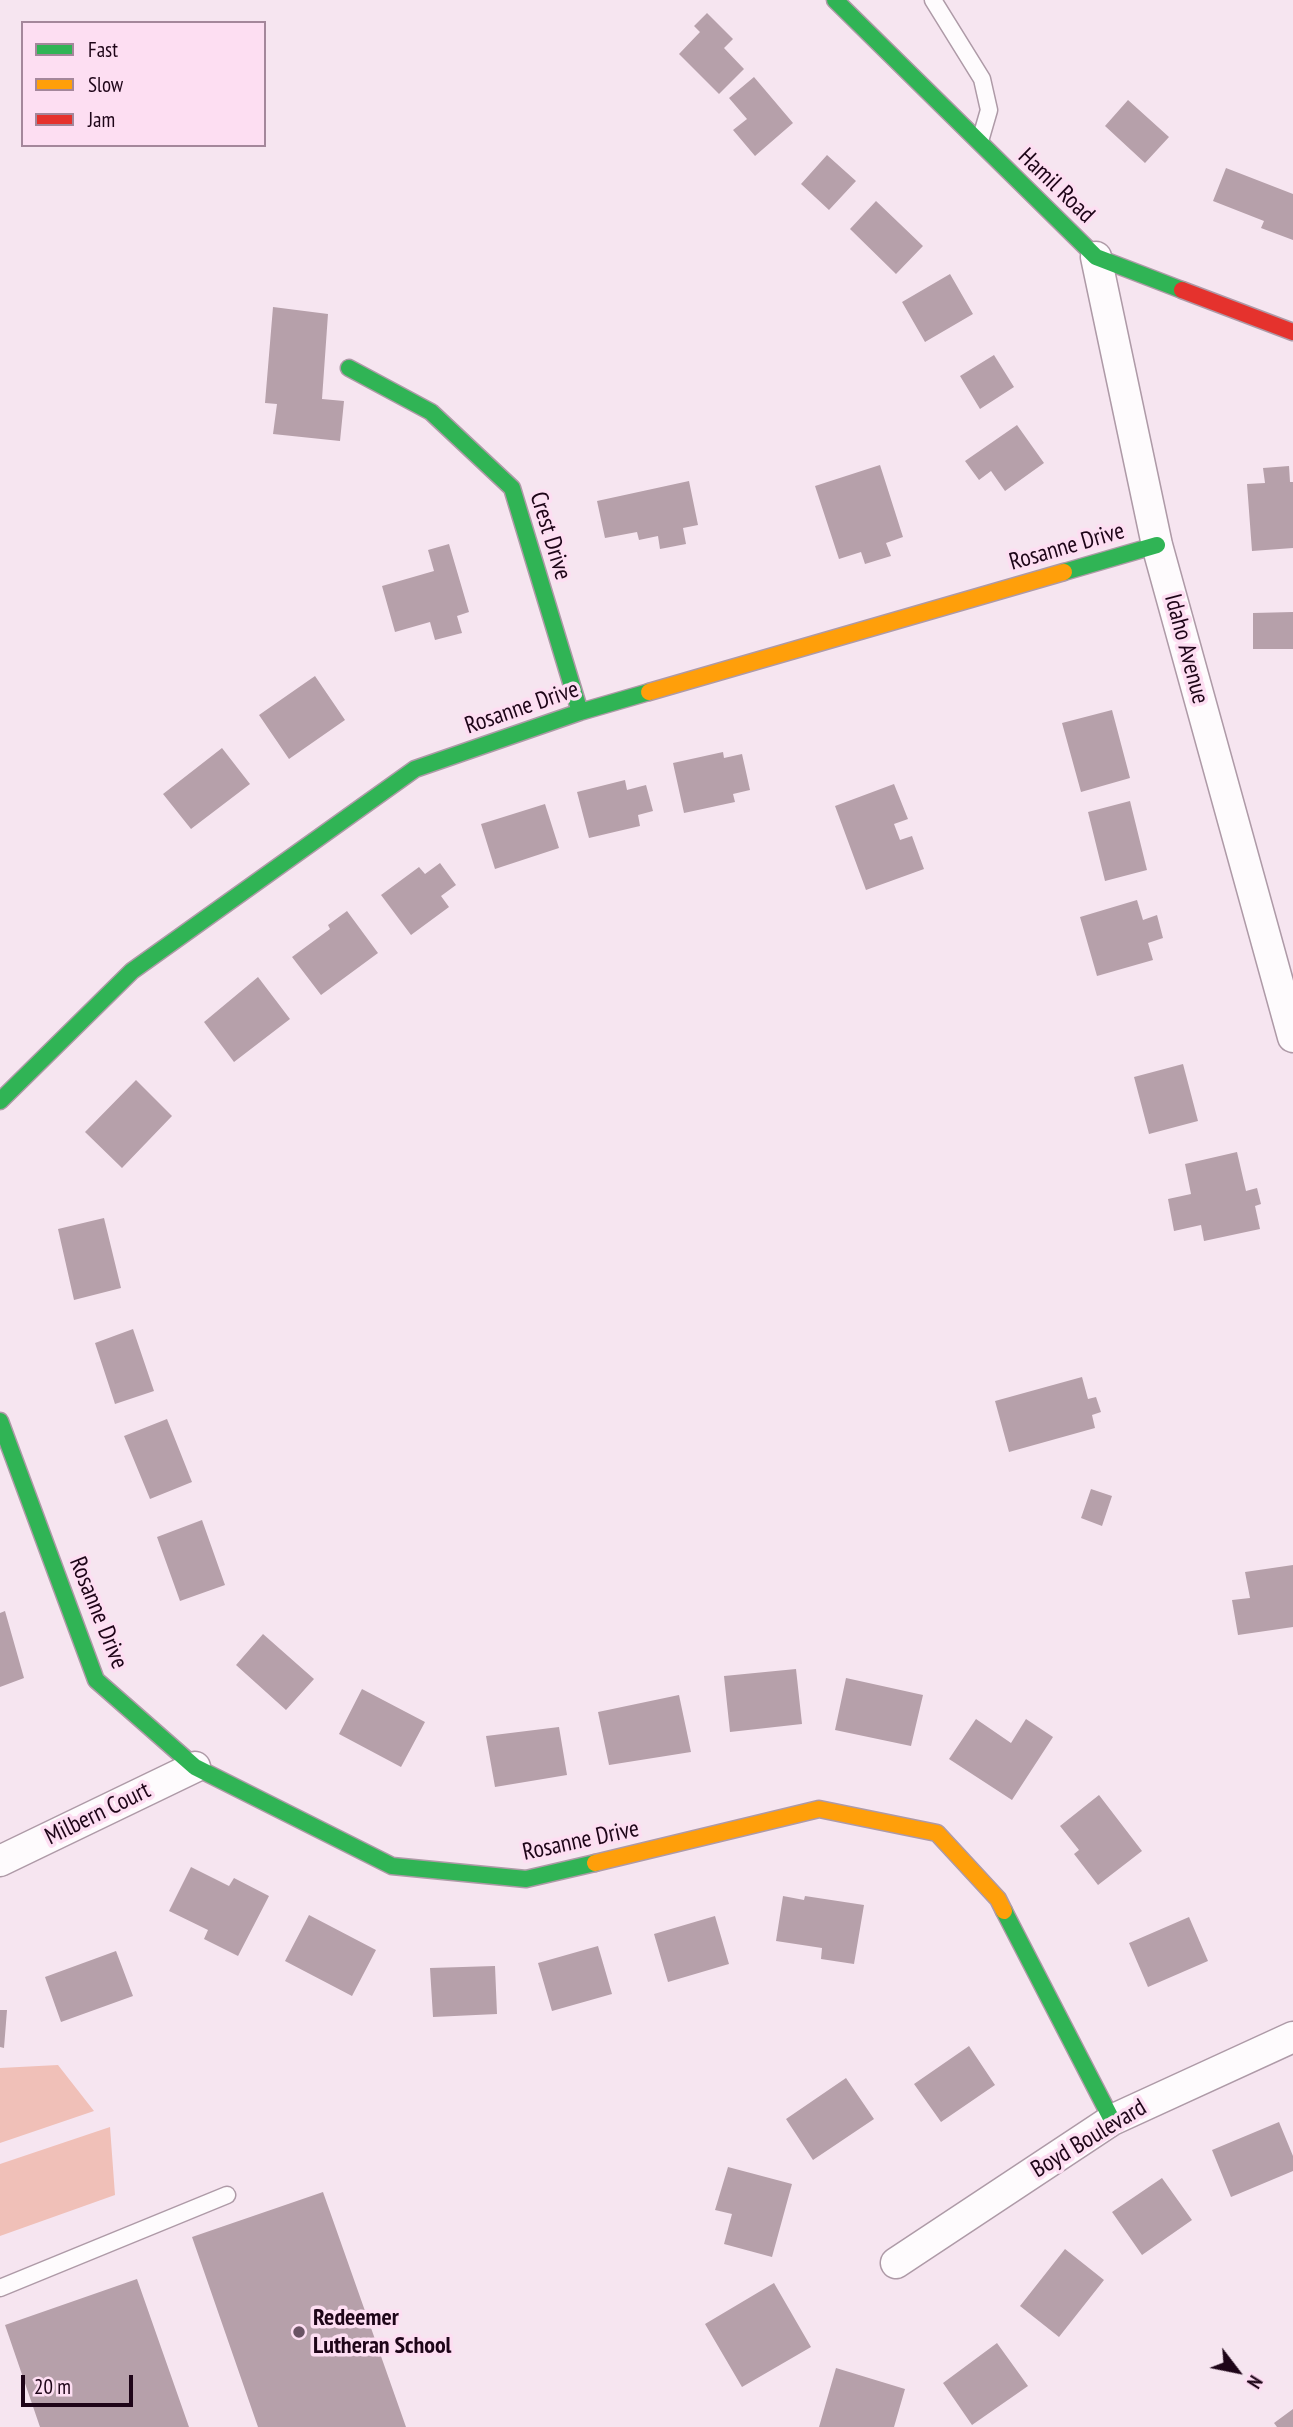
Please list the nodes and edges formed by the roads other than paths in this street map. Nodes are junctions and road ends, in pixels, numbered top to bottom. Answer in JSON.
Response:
{"nodes":[{"id":1,"x":835,"y":0,"type":"edge"},
{"id":2,"x":933,"y":0,"type":"edge"},
{"id":3,"x":979,"y":143,"type":"junction"},
{"id":4,"x":1096,"y":257,"type":"junction"},
{"id":5,"x":1293,"y":332,"type":"edge"},
{"id":6,"x":349,"y":368,"type":"dead end"},
{"id":7,"x":1157,"y":545,"type":"junction"},
{"id":8,"x":580,"y":712,"type":"junction"},
{"id":9,"x":1293,"y":1037,"type":"edge"},
{"id":10,"x":0,"y":1101,"type":"edge"},
{"id":11,"x":0,"y":1421,"type":"edge"},
{"id":12,"x":195,"y":1767,"type":"junction"},
{"id":13,"x":0,"y":1861,"type":"edge"},
{"id":14,"x":1293,"y":2037,"type":"edge"},
{"id":15,"x":1112,"y":2120,"type":"junction"},
{"id":16,"x":227,"y":2195,"type":"dead end"},
{"id":17,"x":896,"y":2263,"type":"dead end"},
{"id":18,"x":0,"y":2288,"type":"edge"}],
"edges":[{"from":1,"to":3,"type":"street","name":"Hamil Road"},
{"from":2,"to":3,"type":"lane"},
{"from":3,"to":4,"type":"street","name":"Hamil Road"},
{"from":4,"to":5,"type":"street","name":"Hamil Road"},
{"from":4,"to":7,"type":"street","name":"Idaho Avenue"},
{"from":6,"to":8,"type":"street","name":"Crest Drive"},
{"from":7,"to":8,"type":"street","name":"Rosanne Drive"},
{"from":7,"to":9,"type":"street","name":"Idaho Avenue"},
{"from":8,"to":10,"type":"street","name":"Rosanne Drive"},
{"from":11,"to":12,"type":"street","name":"Rosanne Drive"},
{"from":12,"to":13,"type":"street","name":"Milbern Court"},
{"from":12,"to":15,"type":"street","name":"Rosanne Drive"},
{"from":14,"to":15,"type":"street","name":"Boyd Boulevard"},
{"from":15,"to":17,"type":"street","name":"Boyd Boulevard"},
{"from":16,"to":18,"type":"lane"}]}
